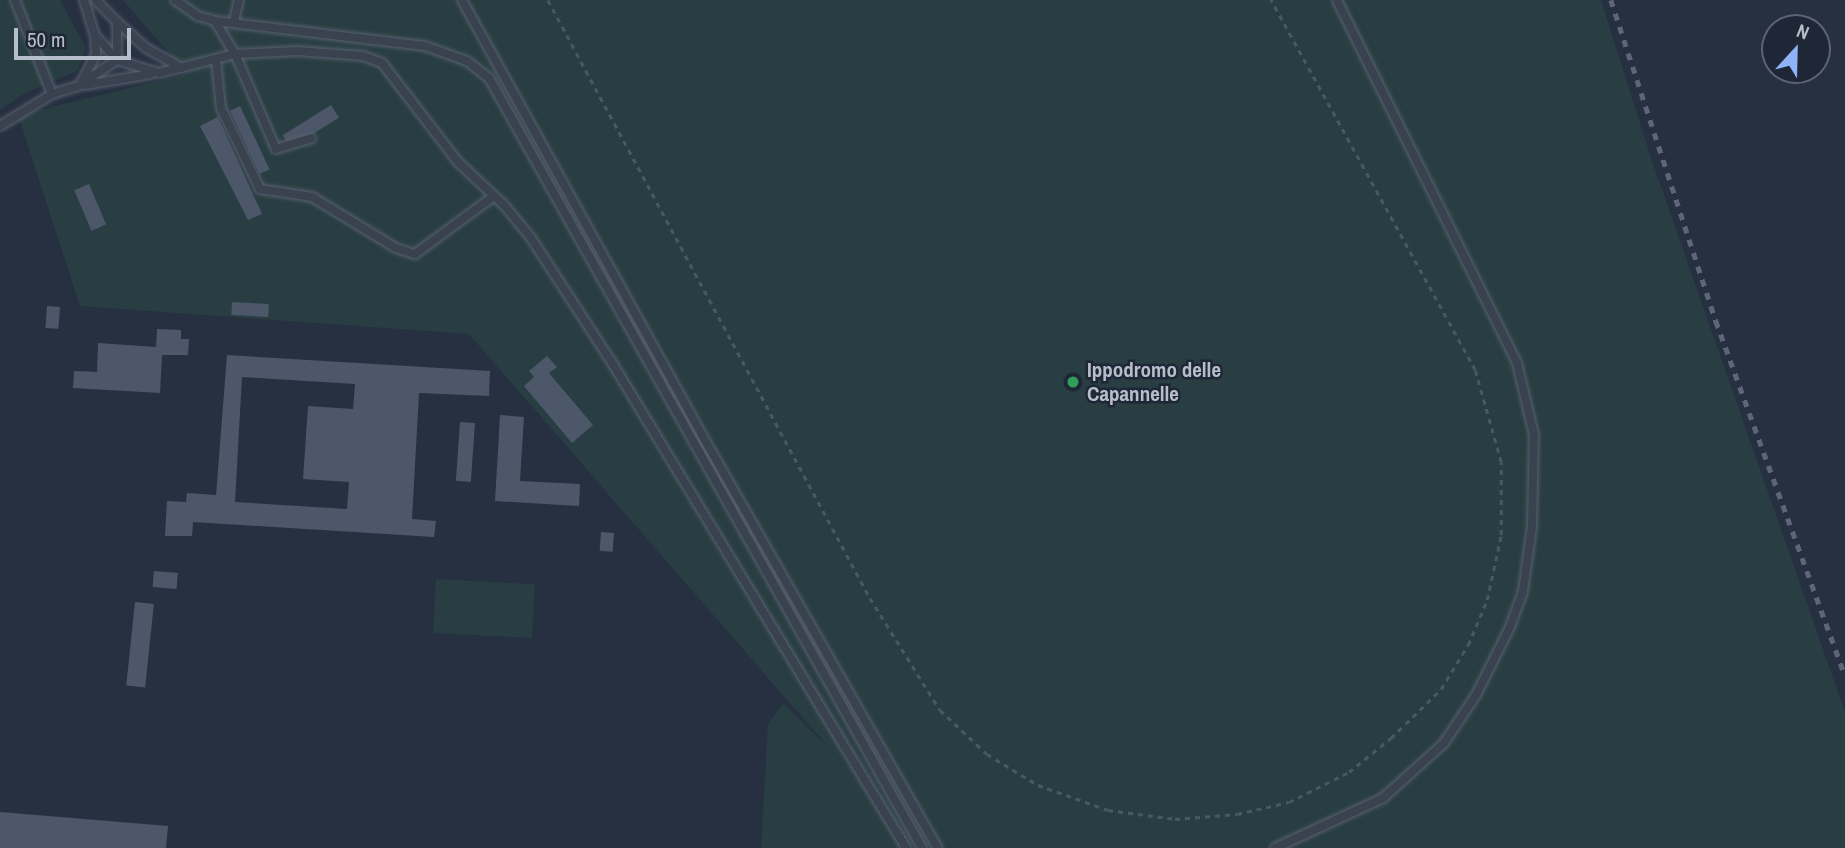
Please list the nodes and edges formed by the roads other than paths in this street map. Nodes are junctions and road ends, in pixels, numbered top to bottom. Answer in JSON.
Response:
{"nodes":[{"id":1,"x":15,"y":0,"type":"edge"},
{"id":2,"x":84,"y":0,"type":"edge"},
{"id":3,"x":96,"y":0,"type":"edge"},
{"id":4,"x":175,"y":0,"type":"edge"},
{"id":5,"x":239,"y":0,"type":"edge"},
{"id":6,"x":463,"y":0,"type":"edge"},
{"id":7,"x":1337,"y":0,"type":"edge"},
{"id":8,"x":215,"y":21,"type":"junction"},
{"id":9,"x":117,"y":22,"type":"junction"},
{"id":10,"x":234,"y":22,"type":"junction"},
{"id":11,"x":95,"y":36,"type":"junction"},
{"id":12,"x":235,"y":54,"type":"junction"},
{"id":13,"x":216,"y":59,"type":"junction"},
{"id":14,"x":117,"y":60,"type":"junction"},
{"id":15,"x":182,"y":68,"type":"junction"},
{"id":16,"x":159,"y":73,"type":"junction"},
{"id":17,"x":78,"y":86,"type":"junction"},
{"id":18,"x":52,"y":94,"type":"junction"},
{"id":19,"x":0,"y":126,"type":"edge"},
{"id":20,"x":310,"y":138,"type":"dead end"},
{"id":21,"x":494,"y":196,"type":"junction"},
{"id":22,"x":906,"y":848,"type":"edge"},
{"id":23,"x":922,"y":848,"type":"edge"},
{"id":24,"x":938,"y":848,"type":"edge"},
{"id":25,"x":1275,"y":848,"type":"edge"}],
"edges":[{"from":1,"to":18,"type":"lane"},
{"from":2,"to":11,"type":"lane"},
{"from":3,"to":9,"type":"lane"},
{"from":4,"to":8,"type":"lane"},
{"from":5,"to":10,"type":"lane"},
{"from":6,"to":24,"type":"lane"},
{"from":7,"to":25,"type":"lane"},
{"from":8,"to":10,"type":"lane"},
{"from":8,"to":12,"type":"lane"},
{"from":9,"to":14,"type":"lane"},
{"from":9,"to":15,"type":"lane"},
{"from":10,"to":23,"type":"lane"},
{"from":11,"to":14,"type":"lane"},
{"from":11,"to":17,"type":"lane"},
{"from":12,"to":13,"type":"lane"},
{"from":12,"to":20,"type":"lane"},
{"from":12,"to":21,"type":"lane"},
{"from":13,"to":15,"type":"lane"},
{"from":13,"to":21,"type":"lane"},
{"from":14,"to":16,"type":"lane"},
{"from":14,"to":17,"type":"lane"},
{"from":15,"to":16,"type":"lane"},
{"from":16,"to":17,"type":"lane"},
{"from":17,"to":18,"type":"lane"},
{"from":18,"to":19,"type":"lane"},
{"from":21,"to":22,"type":"lane"}]}
